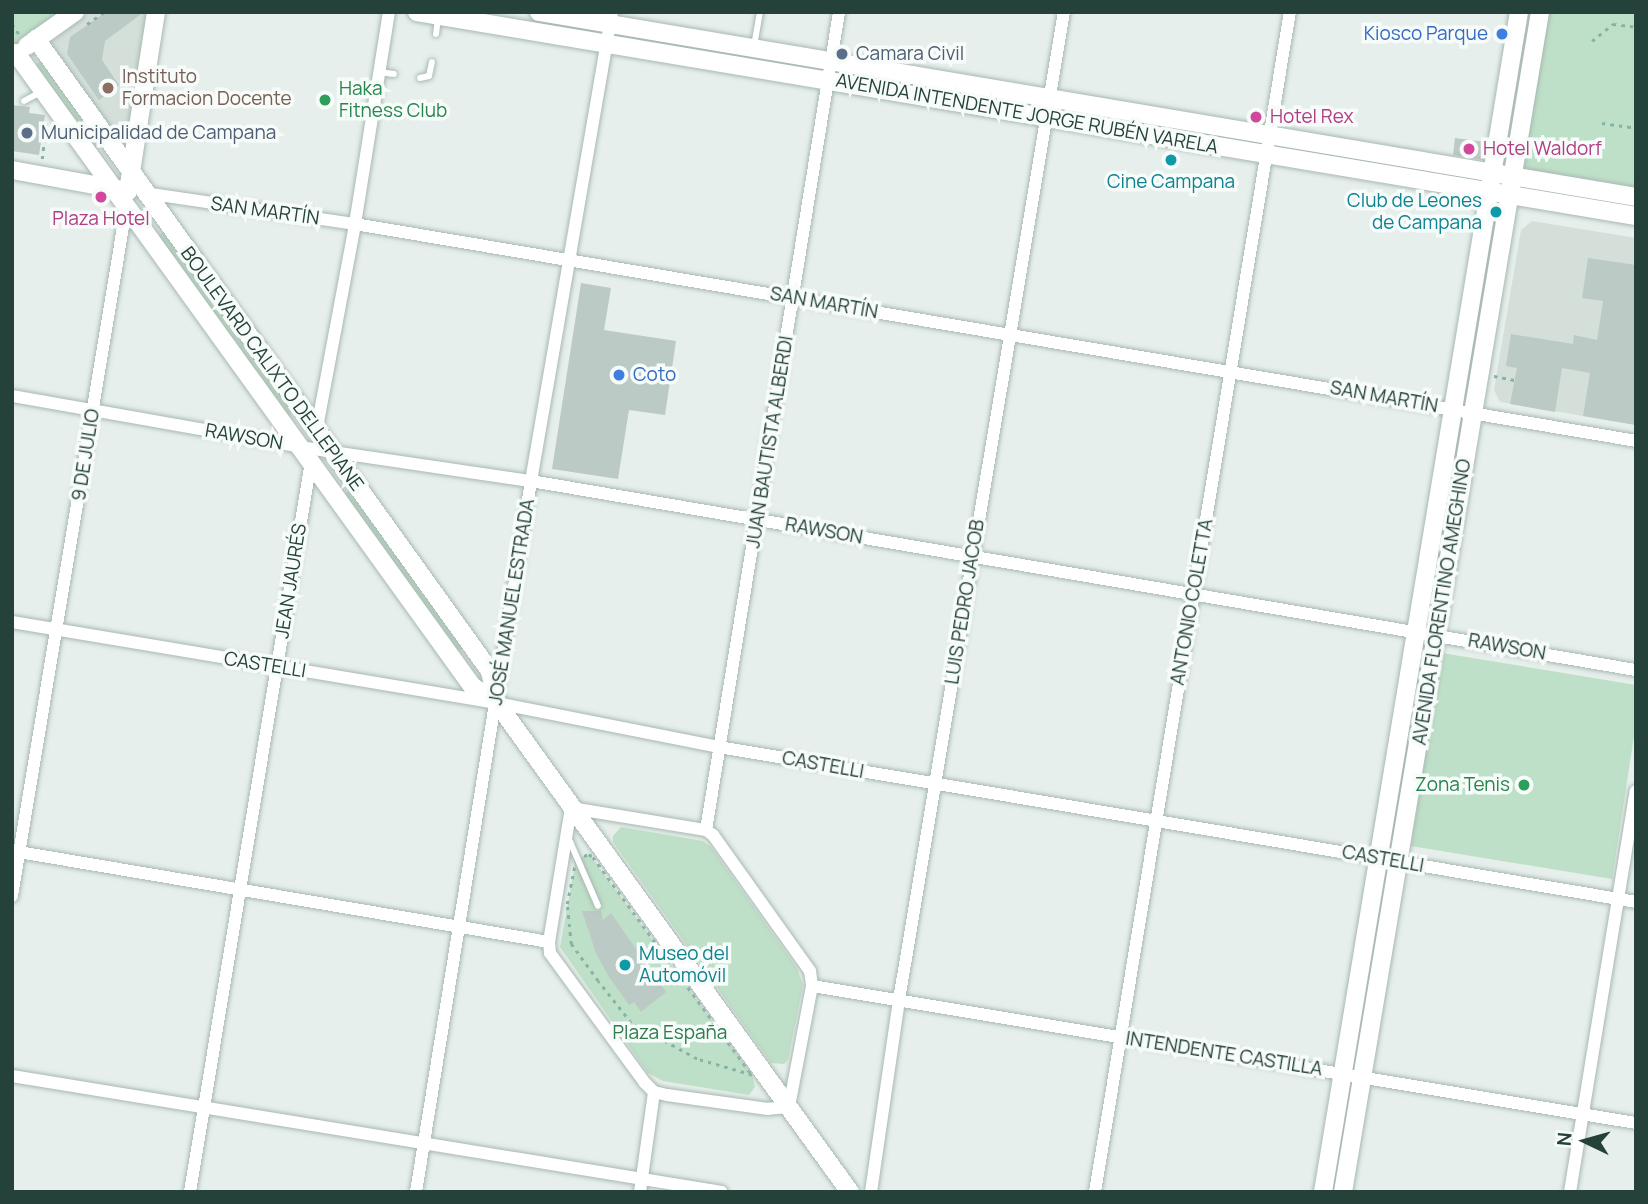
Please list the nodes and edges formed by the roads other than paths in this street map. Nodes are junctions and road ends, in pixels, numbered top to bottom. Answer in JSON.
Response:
{"nodes":[{"id":1,"x":75,"y":12,"type":"edge"},
{"id":2,"x":156,"y":12,"type":"edge"},
{"id":3,"x":389,"y":12,"type":"edge"},
{"id":4,"x":418,"y":12,"type":"edge"},
{"id":5,"x":539,"y":12,"type":"edge"},
{"id":6,"x":760,"y":12,"type":"edge"},
{"id":7,"x":839,"y":12,"type":"edge"},
{"id":8,"x":1064,"y":12,"type":"edge"},
{"id":9,"x":1290,"y":12,"type":"edge"},
{"id":10,"x":1519,"y":12,"type":"edge"},
{"id":11,"x":1540,"y":12,"type":"edge"},
{"id":12,"x":438,"y":16,"type":"junction"},
{"id":13,"x":611,"y":18,"type":"edge"},
{"id":14,"x":436,"y":34,"type":"dead end"},
{"id":15,"x":36,"y":39,"type":"junction"},
{"id":16,"x":607,"y":44,"type":"junction"},
{"id":17,"x":754,"y":48,"type":"junction"},
{"id":18,"x":14,"y":54,"type":"edge"},
{"id":19,"x":831,"y":61,"type":"junction"},
{"id":20,"x":432,"y":62,"type":"dead end"},
{"id":21,"x":379,"y":72,"type":"junction"},
{"id":22,"x":394,"y":74,"type":"dead end"},
{"id":23,"x":420,"y":78,"type":"dead end"},
{"id":24,"x":828,"y":81,"type":"junction"},
{"id":25,"x":40,"y":93,"type":"junction"},
{"id":26,"x":1050,"y":99,"type":"junction"},
{"id":27,"x":23,"y":101,"type":"dead end"},
{"id":28,"x":1046,"y":118,"type":"junction"},
{"id":29,"x":1269,"y":135,"type":"junction"},
{"id":30,"x":1266,"y":154,"type":"junction"},
{"id":31,"x":12,"y":170,"type":"edge"},
{"id":32,"x":1492,"y":173,"type":"junction"},
{"id":33,"x":1513,"y":176,"type":"junction"},
{"id":34,"x":129,"y":191,"type":"junction"},
{"id":35,"x":1489,"y":191,"type":"junction"},
{"id":36,"x":1509,"y":195,"type":"junction"},
{"id":37,"x":1636,"y":197,"type":"edge"},
{"id":38,"x":1636,"y":216,"type":"edge"},
{"id":39,"x":355,"y":224,"type":"junction"},
{"id":40,"x":568,"y":260,"type":"junction"},
{"id":41,"x":794,"y":298,"type":"junction"},
{"id":42,"x":1009,"y":334,"type":"junction"},
{"id":43,"x":1231,"y":371,"type":"junction"},
{"id":44,"x":12,"y":396,"type":"edge"},
{"id":45,"x":1453,"y":408,"type":"junction"},
{"id":46,"x":93,"y":410,"type":"junction"},
{"id":47,"x":1473,"y":412,"type":"junction"},
{"id":48,"x":317,"y":431,"type":"junction"},
{"id":49,"x":1636,"y":440,"type":"edge"},
{"id":50,"x":331,"y":452,"type":"junction"},
{"id":51,"x":308,"y":453,"type":"junction"},
{"id":52,"x":531,"y":481,"type":"junction"},
{"id":53,"x":758,"y":519,"type":"junction"},
{"id":54,"x":972,"y":556,"type":"junction"},
{"id":55,"x":1192,"y":593,"type":"junction"},
{"id":56,"x":12,"y":622,"type":"edge"},
{"id":57,"x":57,"y":630,"type":"junction"},
{"id":58,"x":1416,"y":632,"type":"junction"},
{"id":59,"x":1436,"y":635,"type":"junction"},
{"id":60,"x":277,"y":667,"type":"junction"},
{"id":61,"x":1636,"y":670,"type":"edge"},
{"id":62,"x":497,"y":703,"type":"junction"},
{"id":63,"x":719,"y":747,"type":"junction"},
{"id":64,"x":935,"y":784,"type":"junction"},
{"id":65,"x":1636,"y":791,"type":"edge"},
{"id":66,"x":571,"y":808,"type":"junction"},
{"id":67,"x":1155,"y":821,"type":"junction"},
{"id":68,"x":706,"y":830,"type":"junction"},
{"id":69,"x":567,"y":834,"type":"junction"},
{"id":70,"x":16,"y":851,"type":"edge"},
{"id":71,"x":1378,"y":858,"type":"junction"},
{"id":72,"x":1398,"y":862,"type":"junction"},
{"id":73,"x":240,"y":889,"type":"junction"},
{"id":74,"x":12,"y":897,"type":"edge"},
{"id":75,"x":1618,"y":899,"type":"junction"},
{"id":76,"x":1636,"y":902,"type":"edge"},
{"id":77,"x":598,"y":906,"type":"dead end"},
{"id":78,"x":460,"y":927,"type":"junction"},
{"id":79,"x":554,"y":944,"type":"junction"},
{"id":80,"x":812,"y":986,"type":"junction"},
{"id":81,"x":899,"y":1000,"type":"junction"},
{"id":82,"x":1120,"y":1037,"type":"junction"},
{"id":83,"x":1342,"y":1074,"type":"junction"},
{"id":84,"x":12,"y":1076,"type":"edge"},
{"id":85,"x":1362,"y":1077,"type":"junction"},
{"id":86,"x":654,"y":1092,"type":"junction"},
{"id":87,"x":204,"y":1107,"type":"junction"},
{"id":88,"x":789,"y":1107,"type":"junction"},
{"id":89,"x":1583,"y":1114,"type":"junction"},
{"id":90,"x":1636,"y":1123,"type":"edge"},
{"id":91,"x":424,"y":1143,"type":"junction"},
{"id":92,"x":641,"y":1185,"type":"edge"},
{"id":93,"x":190,"y":1192,"type":"edge"},
{"id":94,"x":416,"y":1192,"type":"edge"},
{"id":95,"x":722,"y":1192,"type":"edge"},
{"id":96,"x":850,"y":1192,"type":"edge"},
{"id":97,"x":871,"y":1192,"type":"edge"},
{"id":98,"x":1095,"y":1192,"type":"edge"},
{"id":99,"x":1322,"y":1192,"type":"edge"},
{"id":100,"x":1343,"y":1192,"type":"edge"},
{"id":101,"x":1570,"y":1192,"type":"edge"}],
"edges":[{"from":1,"to":15,"type":"main road"},
{"from":2,"to":34,"type":"main road","name":"9 DE JULIO"},
{"from":3,"to":21,"type":"street","name":"JEAN JAURÉS"},
{"from":4,"to":12,"type":"main road","name":"AVENIDA INTENDENTE JORGE RUBÉN VARELA"},
{"from":5,"to":13,"type":"main road","name":"AVENIDA INTENDENTE JORGE RUBÉN VARELA"},
{"from":6,"to":17,"type":"lane"},
{"from":7,"to":19,"type":"street","name":"JUAN BAUTISTA ALBERDI"},
{"from":8,"to":26,"type":"street","name":"LUIS PEDRO JACOB"},
{"from":9,"to":29,"type":"street","name":"ANTONIO COLETTA"},
{"from":10,"to":32,"type":"main road","name":"AVENIDA FLORENTINO AMEGHINO"},
{"from":11,"to":33,"type":"main road","name":"AVENIDA FLORENTINO AMEGHINO"},
{"from":12,"to":14,"type":"lane"},
{"from":12,"to":16,"type":"main road","name":"AVENIDA INTENDENTE JORGE RUBÉN VARELA"},
{"from":13,"to":16,"type":"street","name":"JOSÉ MANUEL ESTRADA"},
{"from":13,"to":17,"type":"main road","name":"AVENIDA INTENDENTE JORGE RUBÉN VARELA"},
{"from":15,"to":18,"type":"main road"},
{"from":15,"to":34,"type":"main road","name":"BOULEVARD CALIXTO DELLEPIANE"},
{"from":16,"to":24,"type":"main road","name":"AVENIDA INTENDENTE JORGE RUBÉN VARELA"},
{"from":16,"to":40,"type":"street","name":"JOSÉ MANUEL ESTRADA"},
{"from":17,"to":19,"type":"main road","name":"AVENIDA INTENDENTE JORGE RUBÉN VARELA"},
{"from":18,"to":25,"type":"main road","name":"BOULEVARD CALIXTO DELLEPIANE"},
{"from":19,"to":24,"type":"street","name":"JUAN BAUTISTA ALBERDI"},
{"from":19,"to":26,"type":"main road","name":"AVENIDA INTENDENTE JORGE RUBÉN VARELA"},
{"from":20,"to":23,"type":"lane"},
{"from":21,"to":22,"type":"lane"},
{"from":21,"to":39,"type":"street","name":"JEAN JAURÉS"},
{"from":24,"to":28,"type":"main road","name":"AVENIDA INTENDENTE JORGE RUBÉN VARELA"},
{"from":24,"to":41,"type":"street","name":"JUAN BAUTISTA ALBERDI"},
{"from":25,"to":27,"type":"lane"},
{"from":25,"to":34,"type":"main road","name":"BOULEVARD CALIXTO DELLEPIANE"},
{"from":26,"to":28,"type":"street","name":"LUIS PEDRO JACOB"},
{"from":26,"to":29,"type":"main road","name":"AVENIDA INTENDENTE JORGE RUBÉN VARELA"},
{"from":28,"to":30,"type":"main road","name":"AVENIDA INTENDENTE JORGE RUBÉN VARELA"},
{"from":28,"to":42,"type":"street","name":"LUIS PEDRO JACOB"},
{"from":29,"to":30,"type":"street","name":"ANTONIO COLETTA"},
{"from":29,"to":32,"type":"main road","name":"AVENIDA INTENDENTE JORGE RUBÉN VARELA"},
{"from":30,"to":35,"type":"main road","name":"AVENIDA INTENDENTE JORGE RUBÉN VARELA"},
{"from":30,"to":43,"type":"street","name":"ANTONIO COLETTA"},
{"from":31,"to":34,"type":"main road","name":"SAN MARTÍN"},
{"from":32,"to":33,"type":"main road","name":"AVENIDA INTENDENTE JORGE RUBÉN VARELA"},
{"from":32,"to":35,"type":"main road","name":"AVENIDA FLORENTINO AMEGHINO"},
{"from":33,"to":36,"type":"main road","name":"AVENIDA FLORENTINO AMEGHINO"},
{"from":33,"to":37,"type":"main road","name":"AVENIDA INTENDENTE JORGE RUBÉN VARELA"},
{"from":34,"to":39,"type":"street","name":"SAN MARTÍN"},
{"from":34,"to":46,"type":"street","name":"9 DE JULIO"},
{"from":34,"to":48,"type":"main road","name":"BOULEVARD CALIXTO DELLEPIANE"},
{"from":34,"to":51,"type":"main road","name":"BOULEVARD CALIXTO DELLEPIANE"},
{"from":35,"to":36,"type":"main road","name":"AVENIDA INTENDENTE JORGE RUBÉN VARELA"},
{"from":35,"to":45,"type":"main road","name":"AVENIDA FLORENTINO AMEGHINO"},
{"from":36,"to":38,"type":"main road","name":"AVENIDA INTENDENTE JORGE RUBÉN VARELA"},
{"from":36,"to":47,"type":"main road","name":"AVENIDA FLORENTINO AMEGHINO"},
{"from":39,"to":40,"type":"street","name":"SAN MARTÍN"},
{"from":39,"to":48,"type":"street","name":"JEAN JAURÉS"},
{"from":40,"to":41,"type":"street","name":"SAN MARTÍN"},
{"from":40,"to":52,"type":"street","name":"JOSÉ MANUEL ESTRADA"},
{"from":41,"to":42,"type":"street","name":"SAN MARTÍN"},
{"from":41,"to":53,"type":"street","name":"JUAN BAUTISTA ALBERDI"},
{"from":42,"to":43,"type":"street","name":"SAN MARTÍN"},
{"from":42,"to":54,"type":"street","name":"LUIS PEDRO JACOB"},
{"from":43,"to":45,"type":"street","name":"SAN MARTÍN"},
{"from":43,"to":55,"type":"street","name":"ANTONIO COLETTA"},
{"from":44,"to":46,"type":"street","name":"RAWSON"},
{"from":45,"to":47,"type":"street","name":"SAN MARTÍN"},
{"from":45,"to":58,"type":"main road","name":"AVENIDA FLORENTINO AMEGHINO"},
{"from":46,"to":51,"type":"street","name":"RAWSON"},
{"from":46,"to":57,"type":"street","name":"9 DE JULIO"},
{"from":47,"to":49,"type":"street","name":"SAN MARTÍN"},
{"from":47,"to":59,"type":"main road","name":"AVENIDA FLORENTINO AMEGHINO"},
{"from":48,"to":50,"type":"main road","name":"BOULEVARD CALIXTO DELLEPIANE"},
{"from":48,"to":51,"type":"street","name":"JEAN JAURÉS"},
{"from":50,"to":51,"type":"street","name":"RAWSON"},
{"from":50,"to":52,"type":"street","name":"RAWSON"},
{"from":50,"to":62,"type":"main road","name":"BOULEVARD CALIXTO DELLEPIANE"},
{"from":51,"to":60,"type":"street","name":"JEAN JAURÉS"},
{"from":51,"to":62,"type":"main road","name":"BOULEVARD CALIXTO DELLEPIANE"},
{"from":52,"to":53,"type":"street","name":"RAWSON"},
{"from":52,"to":62,"type":"street","name":"JOSÉ MANUEL ESTRADA"},
{"from":53,"to":54,"type":"street","name":"RAWSON"},
{"from":53,"to":63,"type":"street","name":"JUAN BAUTISTA ALBERDI"},
{"from":54,"to":55,"type":"street","name":"RAWSON"},
{"from":54,"to":64,"type":"street","name":"LUIS PEDRO JACOB"},
{"from":55,"to":58,"type":"street","name":"RAWSON"},
{"from":55,"to":67,"type":"street","name":"ANTONIO COLETTA"},
{"from":56,"to":57,"type":"street","name":"CASTELLI"},
{"from":57,"to":60,"type":"street","name":"CASTELLI"},
{"from":57,"to":70,"type":"street","name":"9 DE JULIO"},
{"from":58,"to":59,"type":"street","name":"RAWSON"},
{"from":58,"to":71,"type":"main road","name":"AVENIDA FLORENTINO AMEGHINO"},
{"from":59,"to":61,"type":"street","name":"RAWSON"},
{"from":59,"to":72,"type":"main road","name":"AVENIDA FLORENTINO AMEGHINO"},
{"from":60,"to":62,"type":"street","name":"CASTELLI"},
{"from":60,"to":73,"type":"street","name":"JEAN JAURÉS"},
{"from":62,"to":63,"type":"street","name":"CASTELLI"},
{"from":62,"to":66,"type":"main road","name":"BOULEVARD CALIXTO DELLEPIANE"},
{"from":62,"to":78,"type":"street","name":"JOSÉ MANUEL ESTRADA"},
{"from":63,"to":64,"type":"street","name":"CASTELLI"},
{"from":63,"to":68,"type":"street","name":"JUAN BAUTISTA ALBERDI"},
{"from":64,"to":67,"type":"street","name":"CASTELLI"},
{"from":64,"to":81,"type":"street","name":"LUIS PEDRO JACOB"},
{"from":65,"to":75,"type":"street"},
{"from":66,"to":68,"type":"street"},
{"from":66,"to":69,"type":"street"},
{"from":66,"to":88,"type":"main road","name":"BOULEVARD CALIXTO DELLEPIANE"},
{"from":67,"to":71,"type":"street","name":"CASTELLI"},
{"from":67,"to":82,"type":"street","name":"ANTONIO COLETTA"},
{"from":68,"to":80,"type":"street"},
{"from":69,"to":77,"type":"lane"},
{"from":69,"to":79,"type":"street"},
{"from":70,"to":73,"type":"street"},
{"from":70,"to":74,"type":"street","name":"9 DE JULIO"},
{"from":71,"to":72,"type":"street","name":"CASTELLI"},
{"from":71,"to":83,"type":"main road","name":"AVENIDA FLORENTINO AMEGHINO"},
{"from":72,"to":75,"type":"street","name":"CASTELLI"},
{"from":72,"to":85,"type":"main road","name":"AVENIDA FLORENTINO AMEGHINO"},
{"from":73,"to":78,"type":"street"},
{"from":73,"to":87,"type":"street","name":"JEAN JAURÉS"},
{"from":75,"to":76,"type":"street","name":"CASTELLI"},
{"from":75,"to":89,"type":"street"},
{"from":78,"to":79,"type":"street"},
{"from":78,"to":91,"type":"street","name":"JOSÉ MANUEL ESTRADA"},
{"from":79,"to":86,"type":"street"},
{"from":80,"to":81,"type":"street","name":"INTENDENTE CASTILLA"},
{"from":80,"to":88,"type":"street"},
{"from":81,"to":82,"type":"street","name":"INTENDENTE CASTILLA"},
{"from":81,"to":97,"type":"street","name":"LUIS PEDRO JACOB"},
{"from":82,"to":83,"type":"street","name":"INTENDENTE CASTILLA"},
{"from":82,"to":98,"type":"street","name":"ANTONIO COLETTA"},
{"from":83,"to":85,"type":"street","name":"INTENDENTE CASTILLA"},
{"from":83,"to":99,"type":"main road","name":"AVENIDA FLORENTINO AMEGHINO"},
{"from":84,"to":87,"type":"street"},
{"from":85,"to":89,"type":"street","name":"INTENDENTE CASTILLA"},
{"from":85,"to":100,"type":"main road","name":"AVENIDA FLORENTINO AMEGHINO"},
{"from":86,"to":88,"type":"street"},
{"from":86,"to":92,"type":"street"},
{"from":87,"to":91,"type":"street"},
{"from":87,"to":93,"type":"street","name":"JEAN JAURÉS"},
{"from":88,"to":96,"type":"main road","name":"BOULEVARD CALIXTO DELLEPIANE"},
{"from":89,"to":90,"type":"street","name":"INTENDENTE CASTILLA"},
{"from":89,"to":101,"type":"street"},
{"from":91,"to":92,"type":"street"},
{"from":91,"to":94,"type":"street","name":"JOSÉ MANUEL ESTRADA"},
{"from":92,"to":95,"type":"street"}]}
